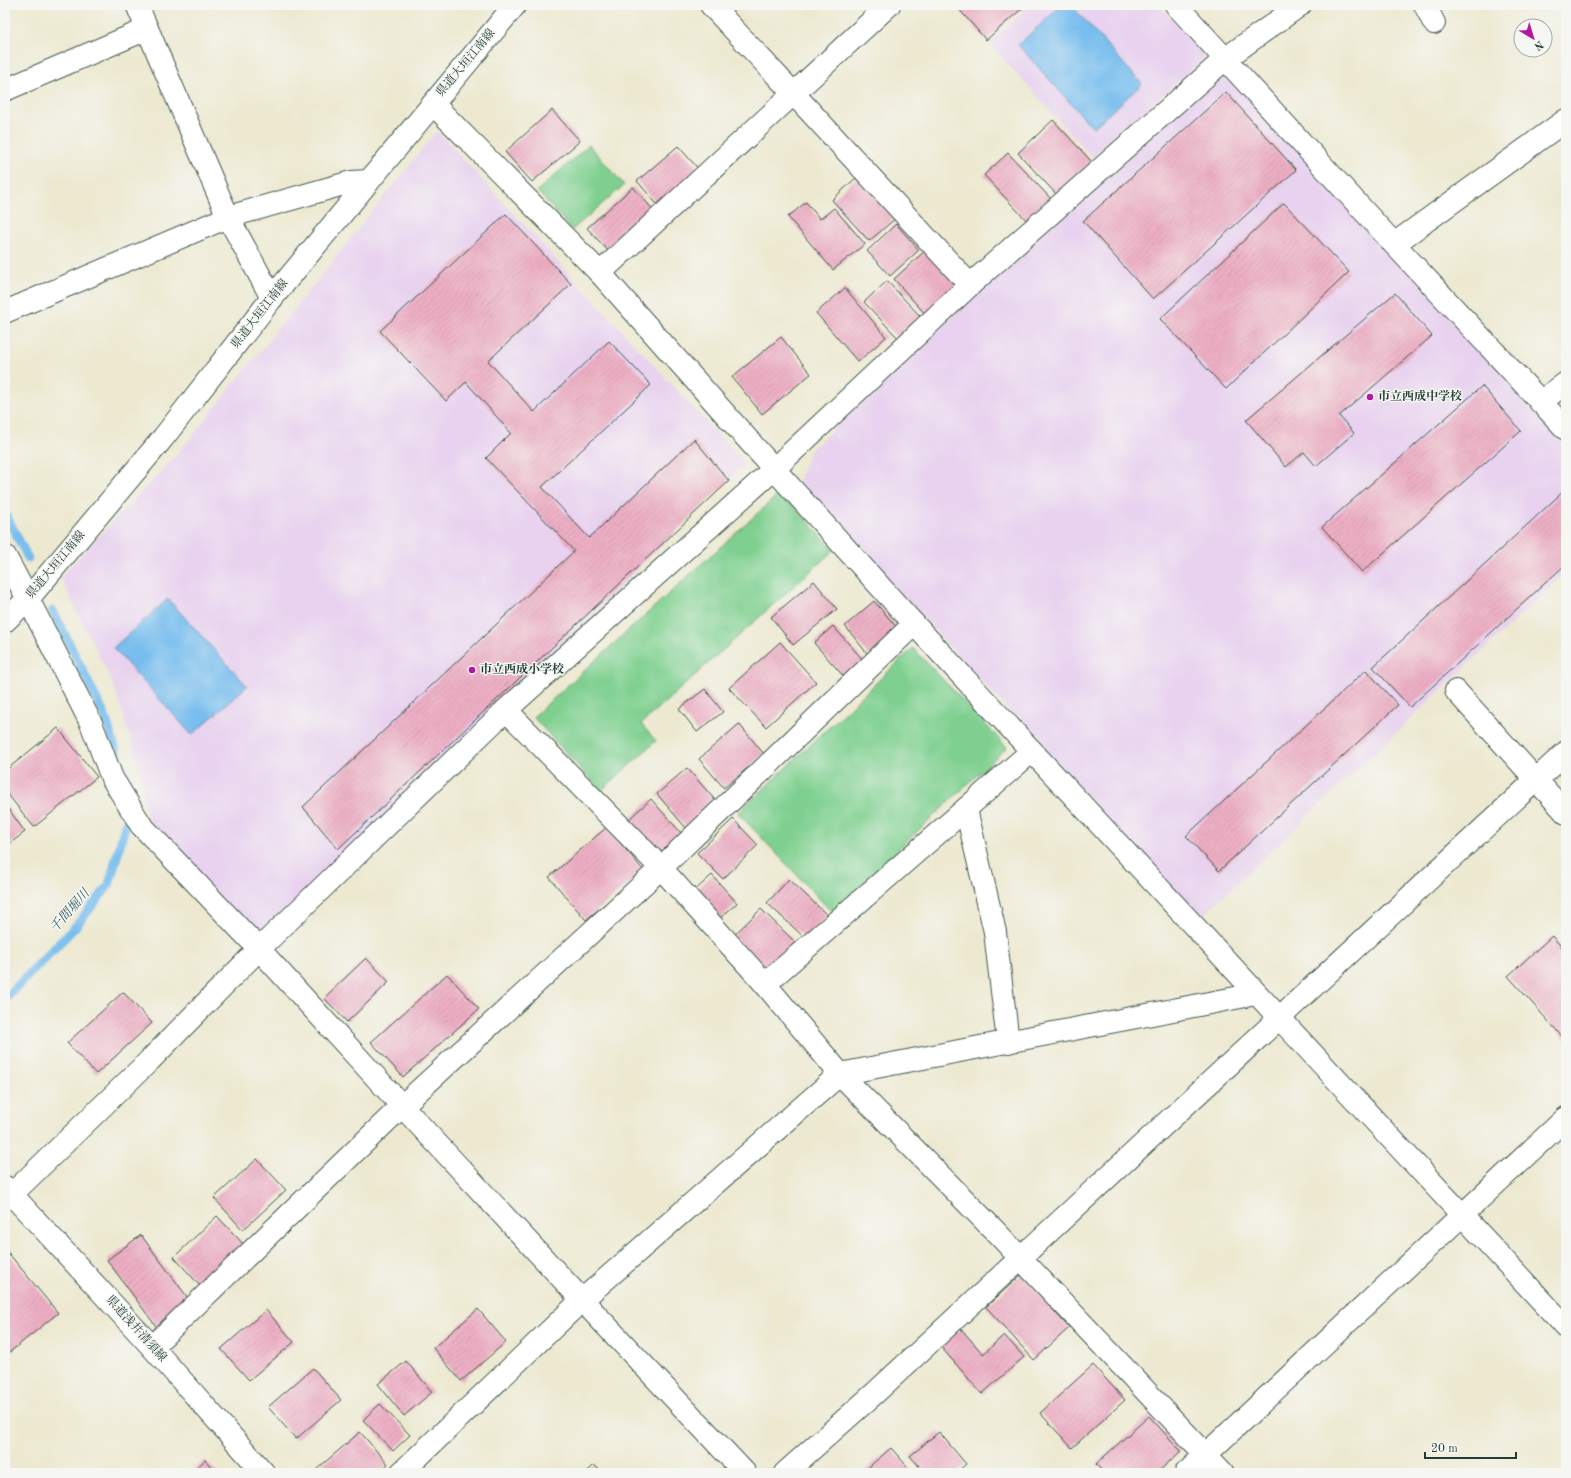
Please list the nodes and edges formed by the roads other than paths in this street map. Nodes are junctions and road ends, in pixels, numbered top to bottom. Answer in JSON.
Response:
{"nodes":[{"id":1,"x":138,"y":5,"type":"edge"},
{"id":2,"x":514,"y":5,"type":"edge"},
{"id":3,"x":710,"y":5,"type":"edge"},
{"id":4,"x":889,"y":5,"type":"edge"},
{"id":5,"x":1176,"y":5,"type":"edge"},
{"id":6,"x":1300,"y":5,"type":"edge"},
{"id":7,"x":147,"y":28,"type":"junction"},
{"id":8,"x":1225,"y":59,"type":"junction"},
{"id":9,"x":5,"y":90,"type":"edge"},
{"id":10,"x":793,"y":93,"type":"junction"},
{"id":11,"x":433,"y":104,"type":"junction"},
{"id":12,"x":1566,"y":120,"type":"edge"},
{"id":13,"x":369,"y":181,"type":"junction"},
{"id":14,"x":228,"y":217,"type":"junction"},
{"id":15,"x":1394,"y":244,"type":"junction"},
{"id":16,"x":600,"y":273,"type":"junction"},
{"id":17,"x":970,"y":286,"type":"junction"},
{"id":18,"x":272,"y":298,"type":"junction"},
{"id":19,"x":5,"y":312,"type":"edge"},
{"id":20,"x":1566,"y":383,"type":"edge"},
{"id":21,"x":1540,"y":402,"type":"junction"},
{"id":22,"x":1566,"y":429,"type":"edge"},
{"id":23,"x":774,"y":469,"type":"junction"},
{"id":24,"x":5,"y":556,"type":"edge"},
{"id":25,"x":28,"y":599,"type":"junction"},
{"id":26,"x":5,"y":620,"type":"edge"},
{"id":27,"x":914,"y":624,"type":"junction"},
{"id":28,"x":1456,"y":691,"type":"dead end"},
{"id":29,"x":506,"y":710,"type":"junction"},
{"id":30,"x":1032,"y":751,"type":"junction"},
{"id":31,"x":1566,"y":752,"type":"edge"},
{"id":32,"x":1535,"y":780,"type":"junction"},
{"id":33,"x":966,"y":809,"type":"junction"},
{"id":34,"x":1566,"y":813,"type":"edge"},
{"id":35,"x":661,"y":868,"type":"junction"},
{"id":36,"x":259,"y":949,"type":"junction"},
{"id":37,"x":765,"y":984,"type":"junction"},
{"id":38,"x":1256,"y":994,"type":"junction"},
{"id":39,"x":1278,"y":1018,"type":"junction"},
{"id":40,"x":1008,"y":1042,"type":"junction"},
{"id":41,"x":840,"y":1074,"type":"junction"},
{"id":42,"x":402,"y":1106,"type":"junction"},
{"id":43,"x":1566,"y":1118,"type":"edge"},
{"id":44,"x":9,"y":1190,"type":"edge"},
{"id":45,"x":1463,"y":1214,"type":"junction"},
{"id":46,"x":1020,"y":1258,"type":"junction"},
{"id":47,"x":582,"y":1300,"type":"junction"},
{"id":48,"x":1566,"y":1327,"type":"edge"},
{"id":49,"x":152,"y":1347,"type":"junction"},
{"id":50,"x":1206,"y":1454,"type":"junction"},
{"id":51,"x":264,"y":1473,"type":"edge"},
{"id":52,"x":401,"y":1473,"type":"edge"},
{"id":53,"x":745,"y":1473,"type":"edge"},
{"id":54,"x":786,"y":1473,"type":"edge"},
{"id":55,"x":1186,"y":1473,"type":"edge"},
{"id":56,"x":1223,"y":1473,"type":"edge"}],
"edges":[{"from":1,"to":7,"type":"street"},
{"from":2,"to":11,"type":"street","name":"県道大垣江南線"},
{"from":3,"to":10,"type":"street"},
{"from":4,"to":10,"type":"street"},
{"from":5,"to":8,"type":"street"},
{"from":6,"to":8,"type":"street"},
{"from":7,"to":9,"type":"street"},
{"from":7,"to":14,"type":"street"},
{"from":8,"to":15,"type":"street"},
{"from":8,"to":17,"type":"street"},
{"from":10,"to":16,"type":"street"},
{"from":10,"to":17,"type":"street"},
{"from":11,"to":13,"type":"street","name":"県道大垣江南線"},
{"from":11,"to":16,"type":"street"},
{"from":12,"to":15,"type":"street"},
{"from":13,"to":14,"type":"street"},
{"from":13,"to":18,"type":"street","name":"県道大垣江南線"},
{"from":14,"to":18,"type":"street"},
{"from":14,"to":19,"type":"street"},
{"from":15,"to":21,"type":"street"},
{"from":16,"to":23,"type":"street"},
{"from":17,"to":23,"type":"street"},
{"from":18,"to":25,"type":"street","name":"県道大垣江南線"},
{"from":20,"to":21,"type":"street"},
{"from":21,"to":22,"type":"street"},
{"from":23,"to":27,"type":"street"},
{"from":23,"to":29,"type":"street"},
{"from":24,"to":25,"type":"street"},
{"from":25,"to":26,"type":"street","name":"県道大垣江南線"},
{"from":25,"to":36,"type":"street"},
{"from":27,"to":30,"type":"street"},
{"from":27,"to":35,"type":"street"},
{"from":28,"to":32,"type":"street"},
{"from":29,"to":35,"type":"street"},
{"from":29,"to":36,"type":"street"},
{"from":30,"to":33,"type":"street"},
{"from":30,"to":38,"type":"street"},
{"from":31,"to":32,"type":"street"},
{"from":32,"to":34,"type":"street"},
{"from":32,"to":39,"type":"street"},
{"from":33,"to":37,"type":"street"},
{"from":33,"to":40,"type":"street"},
{"from":35,"to":37,"type":"street"},
{"from":35,"to":42,"type":"street"},
{"from":36,"to":42,"type":"street"},
{"from":36,"to":44,"type":"street"},
{"from":37,"to":41,"type":"street"},
{"from":38,"to":39,"type":"street"},
{"from":38,"to":40,"type":"street"},
{"from":39,"to":45,"type":"street"},
{"from":39,"to":46,"type":"street"},
{"from":40,"to":41,"type":"street"},
{"from":41,"to":46,"type":"street"},
{"from":41,"to":47,"type":"street"},
{"from":42,"to":47,"type":"street"},
{"from":42,"to":49,"type":"street"},
{"from":43,"to":45,"type":"street"},
{"from":44,"to":49,"type":"street","name":"県道浅井清須線"},
{"from":45,"to":48,"type":"street"},
{"from":45,"to":50,"type":"street"},
{"from":46,"to":50,"type":"street"},
{"from":46,"to":54,"type":"street"},
{"from":47,"to":52,"type":"street"},
{"from":47,"to":53,"type":"street"},
{"from":49,"to":51,"type":"street","name":"県道浅井清須線"},
{"from":50,"to":55,"type":"street"},
{"from":50,"to":56,"type":"street"}]}
